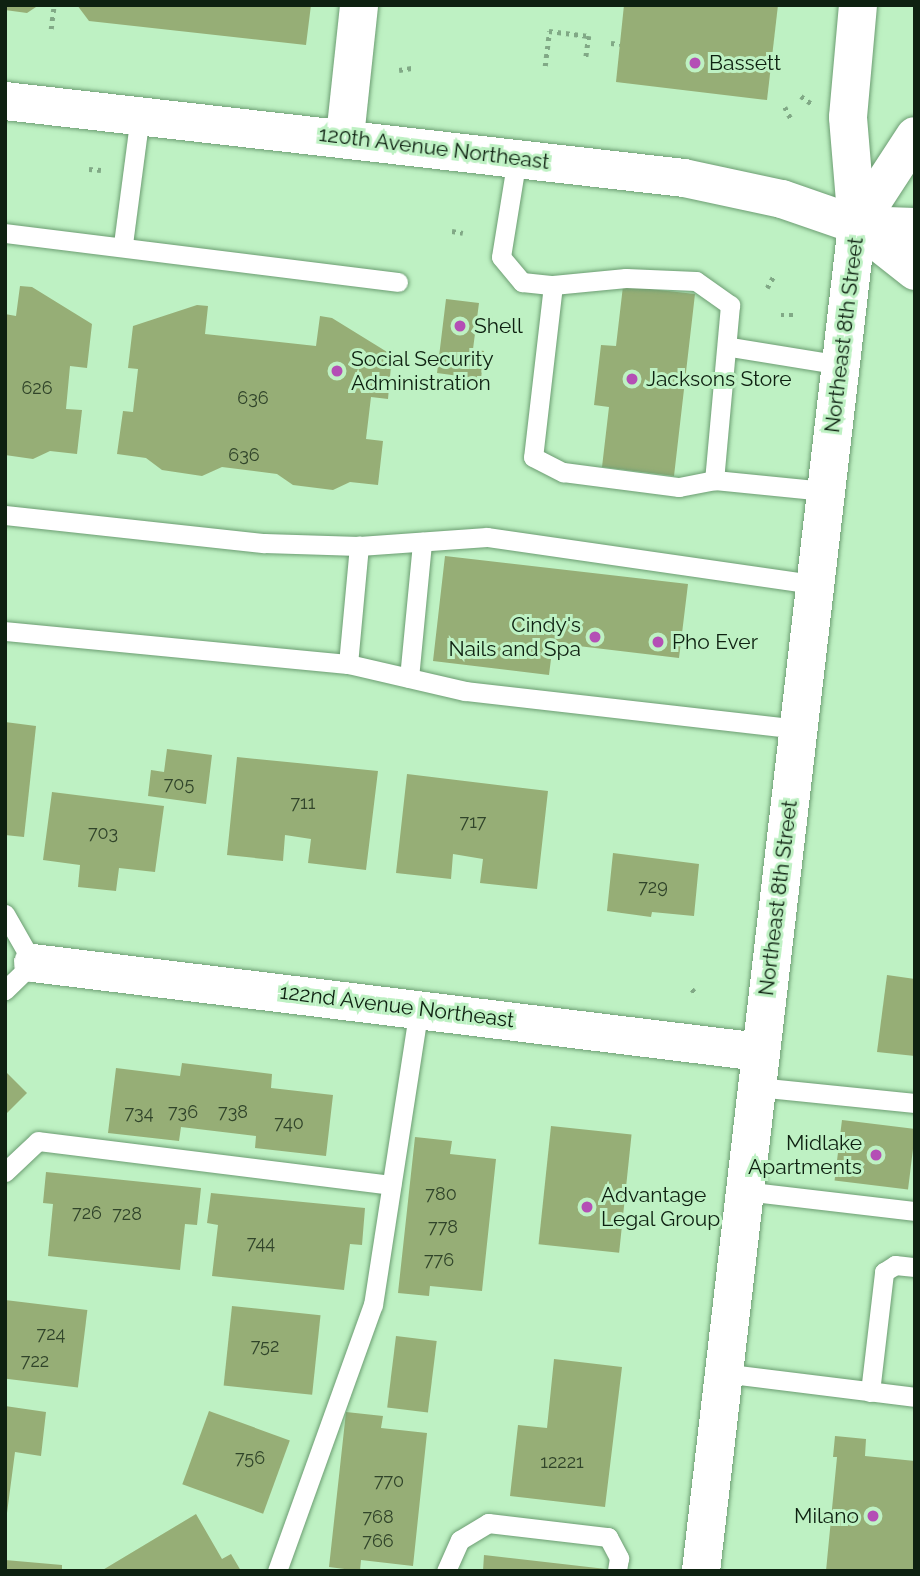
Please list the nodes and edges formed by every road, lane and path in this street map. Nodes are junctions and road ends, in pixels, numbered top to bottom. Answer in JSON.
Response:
{"nodes":[{"id":1,"x":54,"y":5,"type":"edge"},
{"id":2,"x":359,"y":5,"type":"edge"},
{"id":3,"x":858,"y":5,"type":"edge"},
{"id":4,"x":51,"y":29,"type":"dead end"},
{"id":5,"x":611,"y":43,"type":"dead end"},
{"id":6,"x":620,"y":44,"type":"dead end"},
{"id":7,"x":586,"y":57,"type":"dead end"},
{"id":8,"x":545,"y":66,"type":"dead end"},
{"id":9,"x":412,"y":68,"type":"dead end"},
{"id":10,"x":400,"y":70,"type":"dead end"},
{"id":11,"x":801,"y":96,"type":"dead end"},
{"id":12,"x":5,"y":101,"type":"edge"},
{"id":13,"x":812,"y":104,"type":"dead end"},
{"id":14,"x":785,"y":107,"type":"dead end"},
{"id":15,"x":140,"y":115,"type":"junction"},
{"id":16,"x":791,"y":119,"type":"dead end"},
{"id":17,"x":915,"y":136,"type":"edge"},
{"id":18,"x":345,"y":137,"type":"junction"},
{"id":19,"x":517,"y":158,"type":"junction"},
{"id":20,"x":89,"y":169,"type":"dead end"},
{"id":21,"x":100,"y":170,"type":"dead end"},
{"id":22,"x":857,"y":225,"type":"junction"},
{"id":23,"x":915,"y":227,"type":"edge"},
{"id":24,"x":452,"y":231,"type":"dead end"},
{"id":25,"x":5,"y":233,"type":"edge"},
{"id":26,"x":463,"y":233,"type":"dead end"},
{"id":27,"x":123,"y":244,"type":"junction"},
{"id":28,"x":915,"y":271,"type":"edge"},
{"id":29,"x":773,"y":278,"type":"dead end"},
{"id":30,"x":398,"y":282,"type":"dead end"},
{"id":31,"x":552,"y":285,"type":"junction"},
{"id":32,"x":767,"y":288,"type":"dead end"},
{"id":33,"x":793,"y":314,"type":"dead end"},
{"id":34,"x":781,"y":315,"type":"dead end"},
{"id":35,"x":730,"y":347,"type":"junction"},
{"id":36,"x":841,"y":365,"type":"junction"},
{"id":37,"x":714,"y":480,"type":"junction"},
{"id":38,"x":825,"y":491,"type":"junction"},
{"id":39,"x":5,"y":515,"type":"edge"},
{"id":40,"x":422,"y":542,"type":"junction"},
{"id":41,"x":359,"y":546,"type":"junction"},
{"id":42,"x":814,"y":584,"type":"junction"},
{"id":43,"x":5,"y":631,"type":"edge"},
{"id":44,"x":348,"y":664,"type":"junction"},
{"id":45,"x":410,"y":678,"type":"junction"},
{"id":46,"x":798,"y":729,"type":"junction"},
{"id":47,"x":5,"y":914,"type":"edge"},
{"id":48,"x":33,"y":962,"type":"junction"},
{"id":49,"x":692,"y":989,"type":"dead end"},
{"id":50,"x":5,"y":990,"type":"edge"},
{"id":51,"x":697,"y":995,"type":"dead end"},
{"id":52,"x":419,"y":1007,"type":"junction"},
{"id":53,"x":758,"y":1070,"type":"junction"},
{"id":54,"x":915,"y":1103,"type":"edge"},
{"id":55,"x":5,"y":1172,"type":"edge"},
{"id":56,"x":391,"y":1185,"type":"junction"},
{"id":57,"x":744,"y":1191,"type":"junction"},
{"id":58,"x":915,"y":1211,"type":"edge"},
{"id":59,"x":915,"y":1268,"type":"edge"},
{"id":60,"x":723,"y":1373,"type":"junction"},
{"id":61,"x":870,"y":1392,"type":"junction"},
{"id":62,"x":915,"y":1397,"type":"edge"},
{"id":63,"x":278,"y":1571,"type":"edge"},
{"id":64,"x":446,"y":1571,"type":"edge"},
{"id":65,"x":618,"y":1571,"type":"edge"},
{"id":66,"x":701,"y":1571,"type":"edge"}],
"edges":[{"from":1,"to":4,"type":"path"},
{"from":2,"to":18,"type":"main road"},
{"from":3,"to":22,"type":"main road","name":"Northeast 8th Street"},
{"from":5,"to":6,"type":"path"},
{"from":7,"to":8,"type":"path"},
{"from":9,"to":10,"type":"path"},
{"from":11,"to":13,"type":"path"},
{"from":12,"to":15,"type":"main road","name":"120th Avenue Northeast"},
{"from":14,"to":16,"type":"path"},
{"from":15,"to":18,"type":"main road","name":"120th Avenue Northeast"},
{"from":15,"to":27,"type":"lane"},
{"from":17,"to":22,"type":"main road","name":"Northeast 8th Street"},
{"from":18,"to":19,"type":"main road","name":"120th Avenue Northeast"},
{"from":19,"to":22,"type":"main road","name":"120th Avenue Northeast"},
{"from":19,"to":31,"type":"lane"},
{"from":20,"to":21,"type":"path"},
{"from":22,"to":23,"type":"main road","name":"120th Avenue Northeast"},
{"from":22,"to":28,"type":"main road","name":"120th Avenue Northeast"},
{"from":22,"to":36,"type":"main road","name":"Northeast 8th Street"},
{"from":24,"to":26,"type":"path"},
{"from":25,"to":27,"type":"lane"},
{"from":27,"to":30,"type":"lane"},
{"from":29,"to":32,"type":"path"},
{"from":31,"to":35,"type":"lane"},
{"from":31,"to":37,"type":"lane"},
{"from":33,"to":34,"type":"path"},
{"from":35,"to":36,"type":"lane"},
{"from":35,"to":37,"type":"lane"},
{"from":36,"to":38,"type":"main road","name":"Northeast 8th Street"},
{"from":37,"to":38,"type":"lane"},
{"from":38,"to":42,"type":"main road","name":"Northeast 8th Street"},
{"from":39,"to":41,"type":"lane"},
{"from":40,"to":41,"type":"lane"},
{"from":40,"to":42,"type":"lane"},
{"from":40,"to":45,"type":"lane"},
{"from":41,"to":44,"type":"lane"},
{"from":42,"to":46,"type":"main road","name":"Northeast 8th Street"},
{"from":43,"to":44,"type":"lane"},
{"from":44,"to":45,"type":"lane"},
{"from":45,"to":46,"type":"lane"},
{"from":46,"to":53,"type":"main road","name":"Northeast 8th Street"},
{"from":47,"to":48,"type":"lane"},
{"from":48,"to":50,"type":"lane"},
{"from":48,"to":52,"type":"main road","name":"122nd Avenue Northeast"},
{"from":49,"to":51,"type":"path"},
{"from":52,"to":53,"type":"main road","name":"122nd Avenue Northeast"},
{"from":52,"to":56,"type":"lane"},
{"from":53,"to":54,"type":"lane"},
{"from":53,"to":57,"type":"main road","name":"Northeast 8th Street"},
{"from":55,"to":56,"type":"lane"},
{"from":56,"to":63,"type":"lane"},
{"from":57,"to":58,"type":"lane"},
{"from":57,"to":60,"type":"main road","name":"Northeast 8th Street"},
{"from":59,"to":61,"type":"lane"},
{"from":60,"to":61,"type":"lane"},
{"from":60,"to":66,"type":"main road","name":"Northeast 8th Street"},
{"from":61,"to":62,"type":"lane"},
{"from":64,"to":65,"type":"lane"}]}
